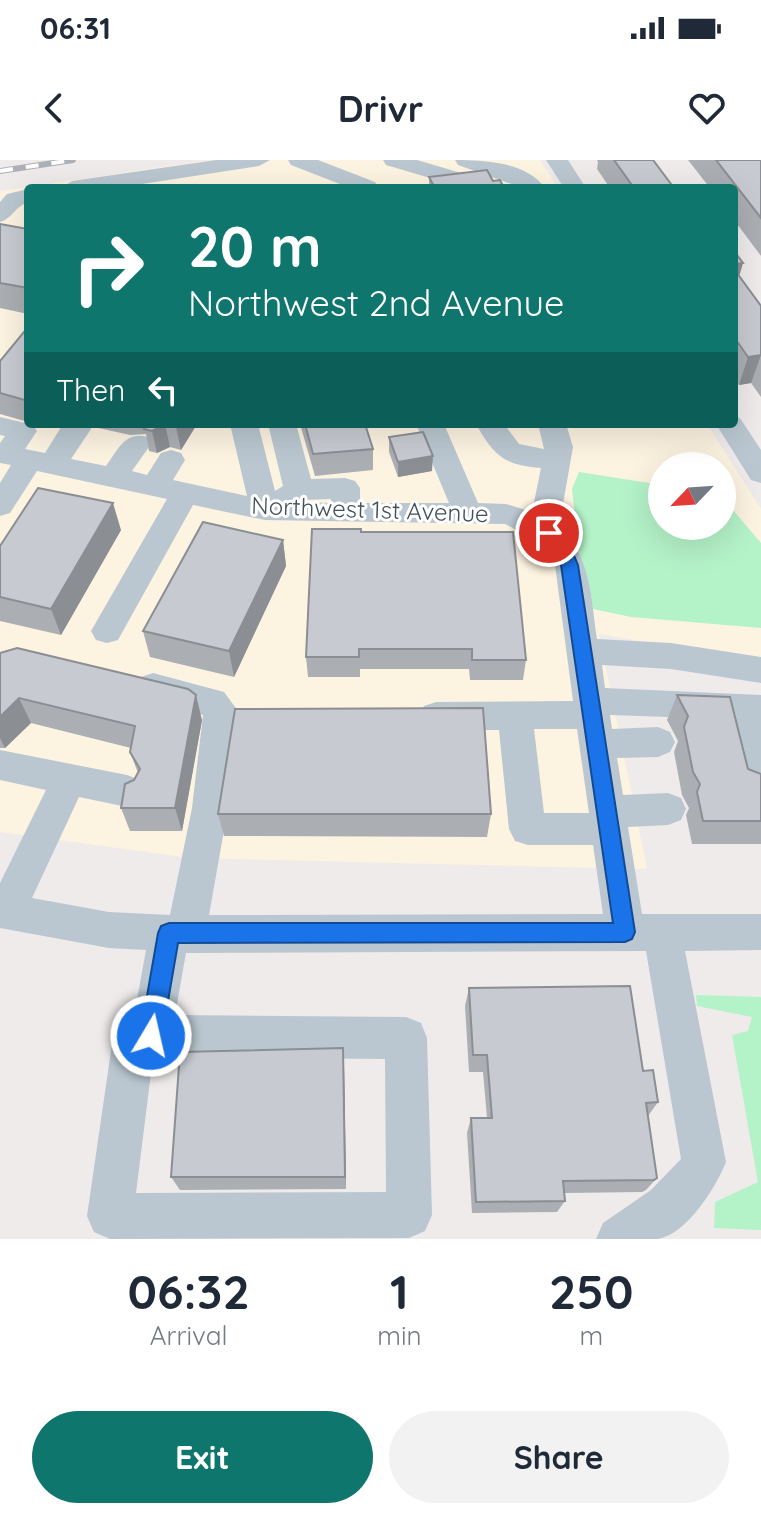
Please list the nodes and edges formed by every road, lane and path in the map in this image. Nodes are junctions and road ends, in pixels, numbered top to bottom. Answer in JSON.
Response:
{"nodes":[{"id":1,"x":259,"y":160,"type":"edge"},
{"id":2,"x":299,"y":160,"type":"edge"},
{"id":3,"x":355,"y":160,"type":"edge"},
{"id":4,"x":394,"y":160,"type":"edge"},
{"id":5,"x":466,"y":160,"type":"edge"},
{"id":6,"x":557,"y":160,"type":"edge"},
{"id":7,"x":100,"y":184,"type":"edge"},
{"id":8,"x":356,"y":184,"type":"edge"},
{"id":9,"x":364,"y":184,"type":"edge"},
{"id":10,"x":474,"y":184,"type":"edge"},
{"id":11,"x":531,"y":184,"type":"edge"},
{"id":12,"x":572,"y":184,"type":"edge"},
{"id":13,"x":0,"y":426,"type":"edge"},
{"id":14,"x":77,"y":428,"type":"edge"},
{"id":15,"x":245,"y":428,"type":"edge"},
{"id":16,"x":283,"y":428,"type":"edge"},
{"id":17,"x":432,"y":428,"type":"edge"},
{"id":18,"x":492,"y":428,"type":"edge"},
{"id":19,"x":553,"y":428,"type":"edge"},
{"id":20,"x":742,"y":430,"type":"edge"},
{"id":21,"x":137,"y":444,"type":"dead end"},
{"id":22,"x":22,"y":458,"type":"edge"},
{"id":23,"x":171,"y":460,"type":"dead end"},
{"id":24,"x":556,"y":460,"type":"junction"},
{"id":25,"x":761,"y":473,"type":"edge"},
{"id":26,"x":112,"y":478,"type":"junction"},
{"id":27,"x":153,"y":488,"type":"junction"},
{"id":28,"x":299,"y":490,"type":"junction"},
{"id":29,"x":184,"y":494,"type":"junction"},
{"id":30,"x":0,"y":506,"type":"edge"},
{"id":31,"x":265,"y":510,"type":"junction"},
{"id":32,"x":346,"y":513,"type":"junction"},
{"id":33,"x":468,"y":514,"type":"junction"},
{"id":34,"x":546,"y":532,"type":"junction"},
{"id":35,"x":107,"y":631,"type":"dead end"},
{"id":36,"x":582,"y":651,"type":"junction"},
{"id":37,"x":761,"y":670,"type":"edge"},
{"id":38,"x":116,"y":678,"type":"edge"},
{"id":39,"x":751,"y":708,"type":"edge"},
{"id":40,"x":407,"y":716,"type":"edge"},
{"id":41,"x":515,"y":716,"type":"junction"},
{"id":42,"x":593,"y":720,"type":"junction"},
{"id":43,"x":658,"y":742,"type":"dead end"},
{"id":44,"x":0,"y":765,"type":"edge"},
{"id":45,"x":69,"y":780,"type":"junction"},
{"id":46,"x":761,"y":784,"type":"edge"},
{"id":47,"x":127,"y":791,"type":"edge"},
{"id":48,"x":668,"y":809,"type":"dead end"},
{"id":49,"x":608,"y":821,"type":"junction"},
{"id":50,"x":3,"y":910,"type":"edge"},
{"id":51,"x":643,"y":932,"type":"junction"},
{"id":52,"x":761,"y":932,"type":"edge"},
{"id":53,"x":178,"y":934,"type":"junction"},
{"id":54,"x":151,"y":1036,"type":"junction"},
{"id":55,"x":619,"y":1239,"type":"edge"}],
"edges":[{"from":1,"to":7,"type":"street"},
{"from":2,"to":8,"type":"street"},
{"from":3,"to":9,"type":"street"},
{"from":4,"to":10,"type":"street"},
{"from":5,"to":11,"type":"street"},
{"from":6,"to":12,"type":"street"},
{"from":13,"to":22,"type":"street"},
{"from":14,"to":22,"type":"street"},
{"from":15,"to":31,"type":"street"},
{"from":16,"to":28,"type":"street"},
{"from":17,"to":33,"type":"street"},
{"from":18,"to":24,"type":"street"},
{"from":19,"to":24,"type":"street"},
{"from":20,"to":25,"type":"street"},
{"from":21,"to":26,"type":"street"},
{"from":22,"to":26,"type":"street","name":"Northwest 1st Avenue"},
{"from":22,"to":30,"type":"street"},
{"from":23,"to":27,"type":"street"},
{"from":24,"to":34,"type":"street"},
{"from":26,"to":27,"type":"street","name":"Northwest 1st Avenue"},
{"from":27,"to":29,"type":"street","name":"Northwest 1st Avenue"},
{"from":28,"to":31,"type":"street"},
{"from":28,"to":32,"type":"street"},
{"from":29,"to":31,"type":"street","name":"Northwest 1st Avenue"},
{"from":29,"to":35,"type":"street"},
{"from":31,"to":32,"type":"street","name":"Northwest 1st Avenue"},
{"from":32,"to":33,"type":"street","name":"Northwest 1st Avenue"},
{"from":33,"to":34,"type":"street","name":"Northwest 1st Avenue"},
{"from":34,"to":36,"type":"street"},
{"from":36,"to":37,"type":"street"},
{"from":36,"to":42,"type":"street"},
{"from":38,"to":53,"type":"street"},
{"from":39,"to":42,"type":"street"},
{"from":39,"to":46,"type":"street"},
{"from":40,"to":41,"type":"street"},
{"from":41,"to":42,"type":"street"},
{"from":41,"to":49,"type":"street"},
{"from":42,"to":43,"type":"street"},
{"from":42,"to":49,"type":"street"},
{"from":44,"to":45,"type":"street"},
{"from":45,"to":47,"type":"street"},
{"from":45,"to":50,"type":"street"},
{"from":48,"to":49,"type":"street"},
{"from":49,"to":51,"type":"street"},
{"from":50,"to":53,"type":"street"},
{"from":51,"to":52,"type":"street"},
{"from":51,"to":53,"type":"street"},
{"from":51,"to":55,"type":"street"},
{"from":53,"to":54,"type":"street"},
{"from":54,"to":54,"type":"street"}]}
